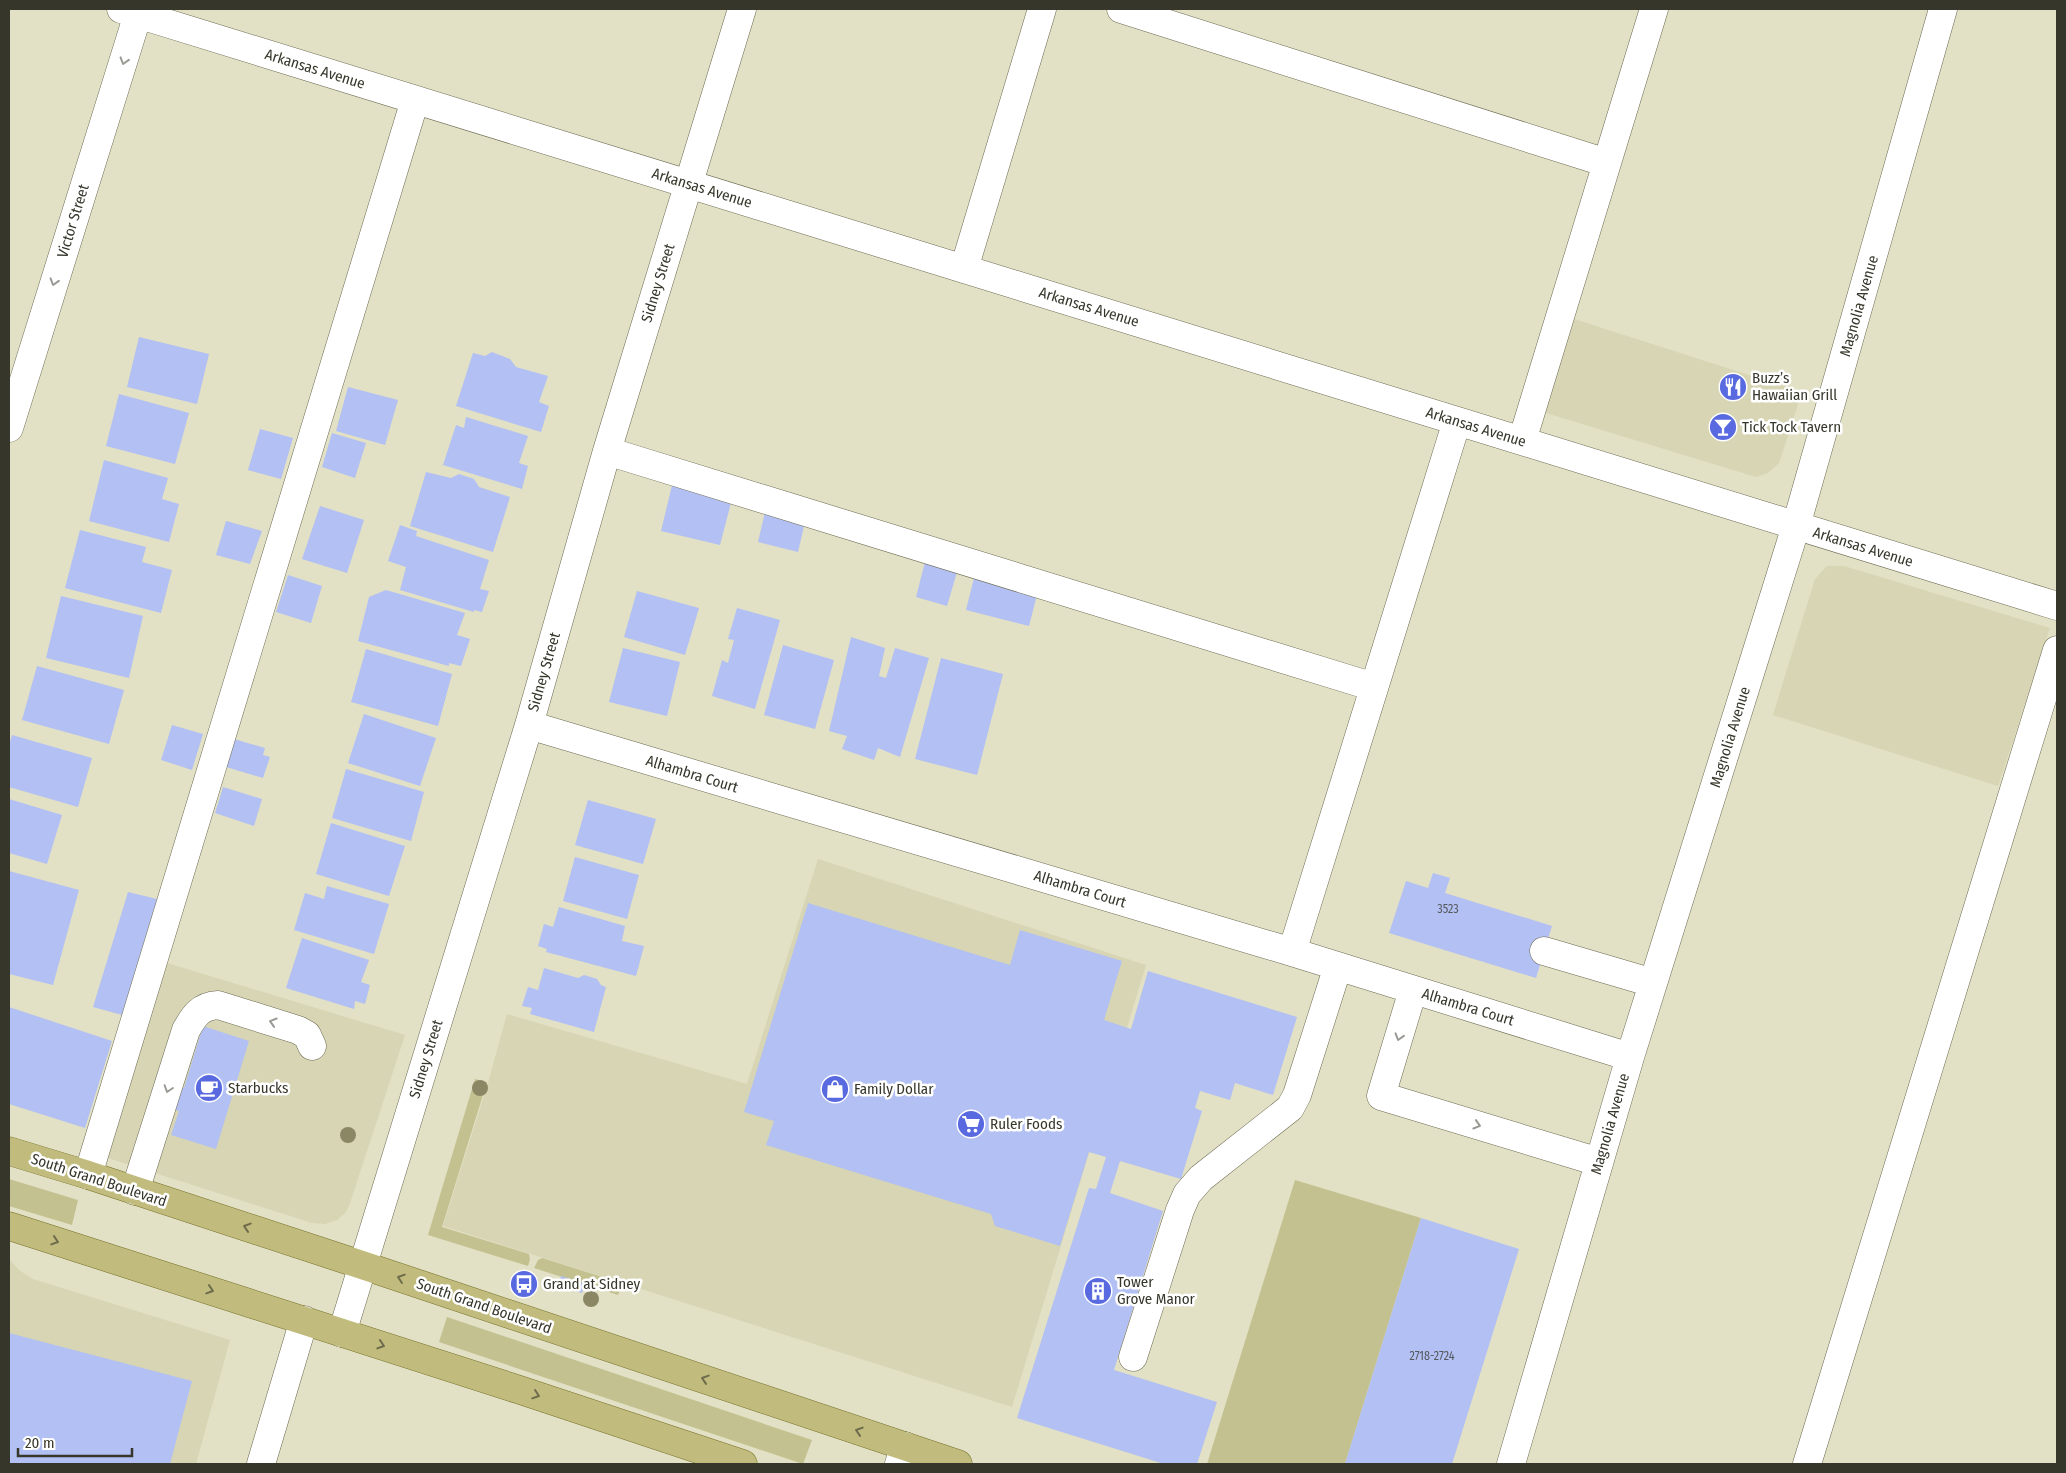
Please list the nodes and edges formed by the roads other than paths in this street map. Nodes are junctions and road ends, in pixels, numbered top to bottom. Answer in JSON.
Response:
{"nodes":[{"id":1,"x":742,"y":9,"type":"edge"},
{"id":2,"x":1042,"y":9,"type":"edge"},
{"id":3,"x":1121,"y":9,"type":"edge"},
{"id":4,"x":1654,"y":9,"type":"edge"},
{"id":5,"x":1943,"y":9,"type":"edge"},
{"id":6,"x":130,"y":11,"type":"edge"},
{"id":7,"x":416,"y":100,"type":"junction"},
{"id":8,"x":1607,"y":163,"type":"junction"},
{"id":9,"x":689,"y":184,"type":"junction"},
{"id":10,"x":964,"y":269,"type":"junction"},
{"id":11,"x":1457,"y":421,"type":"junction"},
{"id":12,"x":9,"y":428,"type":"edge"},
{"id":13,"x":1522,"y":441,"type":"junction"},
{"id":14,"x":607,"y":451,"type":"junction"},
{"id":15,"x":1796,"y":526,"type":"junction"},
{"id":16,"x":2057,"y":606,"type":"edge"},
{"id":17,"x":2057,"y":650,"type":"edge"},
{"id":18,"x":1374,"y":687,"type":"junction"},
{"id":19,"x":529,"y":725,"type":"junction"},
{"id":20,"x":1544,"y":951,"type":"dead end"},
{"id":21,"x":1292,"y":952,"type":"junction"},
{"id":22,"x":1338,"y":966,"type":"junction"},
{"id":23,"x":1653,"y":983,"type":"junction"},
{"id":24,"x":1413,"y":990,"type":"junction"},
{"id":25,"x":312,"y":1046,"type":"dead end"},
{"id":26,"x":1630,"y":1057,"type":"junction"},
{"id":27,"x":9,"y":1151,"type":"edge"},
{"id":28,"x":1599,"y":1162,"type":"junction"},
{"id":29,"x":88,"y":1175,"type":"junction"},
{"id":30,"x":135,"y":1191,"type":"junction"},
{"id":31,"x":9,"y":1226,"type":"edge"},
{"id":32,"x":362,"y":1265,"type":"junction"},
{"id":33,"x":304,"y":1320,"type":"junction"},
{"id":34,"x":342,"y":1333,"type":"junction"},
{"id":35,"x":1133,"y":1357,"type":"dead end"},
{"id":36,"x":902,"y":1455,"type":"edge"},
{"id":37,"x":261,"y":1464,"type":"edge"},
{"id":38,"x":743,"y":1464,"type":"edge"},
{"id":39,"x":958,"y":1464,"type":"edge"},
{"id":40,"x":1511,"y":1464,"type":"edge"},
{"id":41,"x":1807,"y":1464,"type":"edge"}],
"edges":[{"from":1,"to":9,"type":"street","name":"Sidney Street"},
{"from":2,"to":10,"type":"street"},
{"from":3,"to":8,"type":"street"},
{"from":4,"to":8,"type":"street"},
{"from":5,"to":15,"type":"street","name":"Magnolia Avenue"},
{"from":6,"to":7,"type":"street","name":"Arkansas Avenue"},
{"from":6,"to":12,"type":"street","name":"Victor Street","one_way":true},
{"from":7,"to":9,"type":"street","name":"Arkansas Avenue"},
{"from":7,"to":29,"type":"street"},
{"from":8,"to":13,"type":"street"},
{"from":9,"to":10,"type":"street","name":"Arkansas Avenue"},
{"from":9,"to":14,"type":"street","name":"Sidney Street"},
{"from":10,"to":11,"type":"street","name":"Arkansas Avenue"},
{"from":11,"to":13,"type":"street","name":"Arkansas Avenue"},
{"from":11,"to":18,"type":"street"},
{"from":13,"to":15,"type":"street","name":"Arkansas Avenue"},
{"from":14,"to":18,"type":"street"},
{"from":14,"to":19,"type":"street","name":"Sidney Street"},
{"from":15,"to":16,"type":"street","name":"Arkansas Avenue"},
{"from":15,"to":23,"type":"street","name":"Magnolia Avenue"},
{"from":17,"to":41,"type":"street"},
{"from":18,"to":21,"type":"street"},
{"from":19,"to":21,"type":"street","name":"Alhambra Court"},
{"from":19,"to":32,"type":"street","name":"Sidney Street"},
{"from":20,"to":23,"type":"street"},
{"from":21,"to":22,"type":"street","name":"Alhambra Court"},
{"from":22,"to":24,"type":"street","name":"Alhambra Court"},
{"from":22,"to":35,"type":"street"},
{"from":23,"to":26,"type":"street","name":"Magnolia Avenue"},
{"from":24,"to":26,"type":"street","name":"Alhambra Court"},
{"from":24,"to":28,"type":"street","one_way":true},
{"from":25,"to":30,"type":"street","one_way":true},
{"from":26,"to":28,"type":"street","name":"Magnolia Avenue"},
{"from":27,"to":29,"type":"main road","name":"South Grand Boulevard"},
{"from":28,"to":40,"type":"street","name":"Magnolia Avenue"},
{"from":29,"to":30,"type":"main road","name":"South Grand Boulevard"},
{"from":32,"to":30,"type":"main road","name":"South Grand Boulevard","one_way":true},
{"from":31,"to":33,"type":"main road","one_way":true},
{"from":32,"to":34,"type":"street","name":"Sidney Street"},
{"from":36,"to":32,"type":"main road","name":"South Grand Boulevard","one_way":true},
{"from":33,"to":34,"type":"main road"},
{"from":33,"to":37,"type":"street"},
{"from":34,"to":38,"type":"main road","one_way":true},
{"from":36,"to":39,"type":"main road","name":"South Grand Boulevard"}]}
